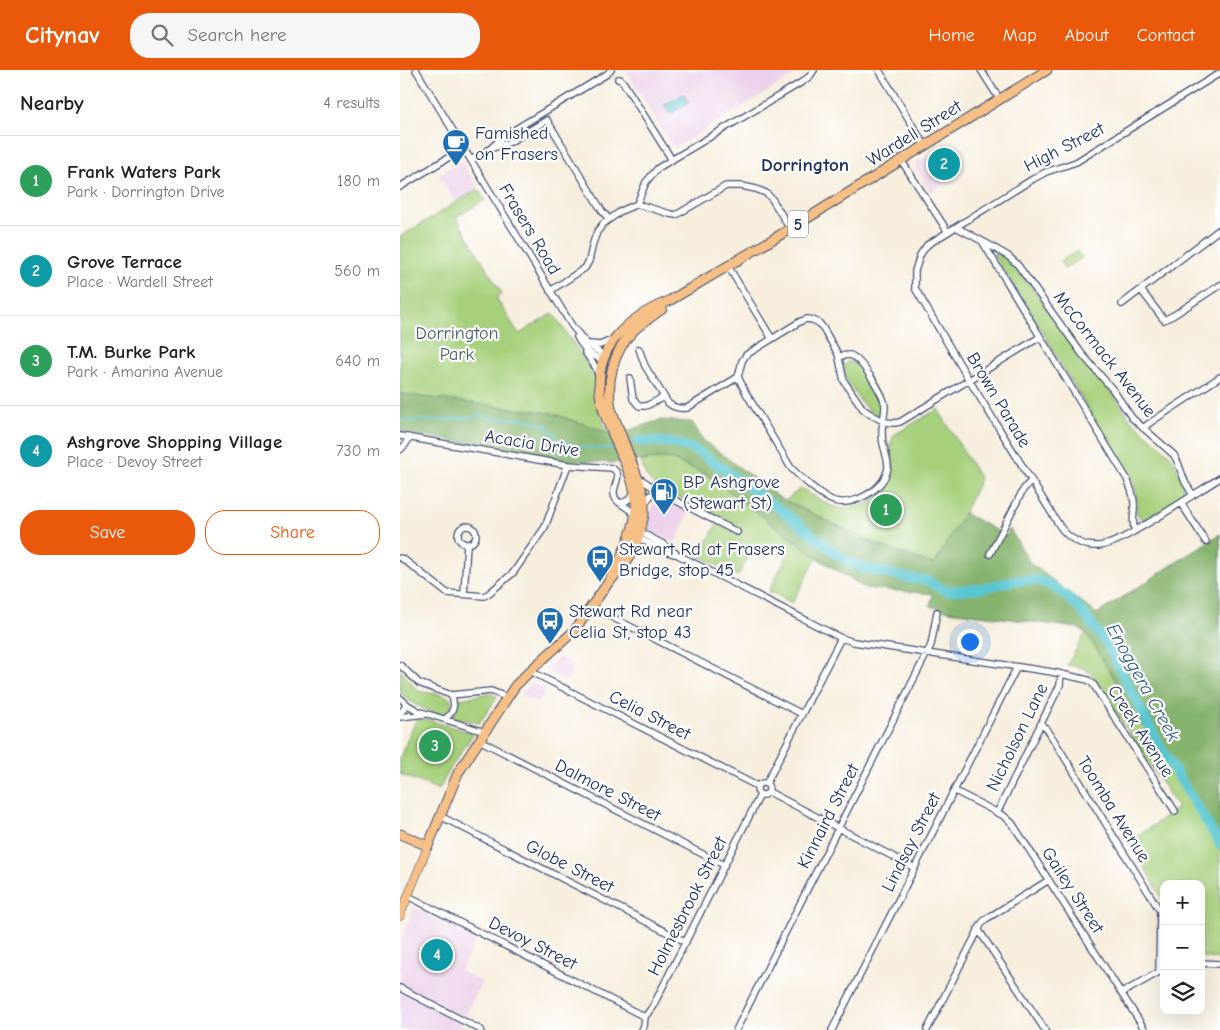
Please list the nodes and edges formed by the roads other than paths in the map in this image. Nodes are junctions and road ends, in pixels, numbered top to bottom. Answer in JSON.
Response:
{"nodes":[{"id":1,"x":416,"y":70,"type":"edge"},
{"id":2,"x":611,"y":70,"type":"edge"},
{"id":3,"x":814,"y":70,"type":"edge"},
{"id":4,"x":880,"y":70,"type":"edge"},
{"id":5,"x":981,"y":70,"type":"edge"},
{"id":6,"x":1047,"y":70,"type":"edge"},
{"id":7,"x":1220,"y":73,"type":"edge"},
{"id":8,"x":618,"y":79,"type":"dead end"},
{"id":9,"x":1000,"y":100,"type":"junction"},
{"id":10,"x":925,"y":146,"type":"junction"},
{"id":11,"x":464,"y":148,"type":"junction"},
{"id":12,"x":490,"y":149,"type":"junction"},
{"id":13,"x":471,"y":160,"type":"junction"},
{"id":14,"x":672,"y":160,"type":"junction"},
{"id":15,"x":901,"y":160,"type":"junction"},
{"id":16,"x":400,"y":187,"type":"edge"},
{"id":17,"x":637,"y":204,"type":"junction"},
{"id":18,"x":609,"y":219,"type":"junction"},
{"id":19,"x":956,"y":227,"type":"junction"},
{"id":20,"x":790,"y":229,"type":"junction"},
{"id":21,"x":1220,"y":230,"type":"edge"},
{"id":22,"x":948,"y":232,"type":"junction"},
{"id":23,"x":982,"y":241,"type":"junction"},
{"id":24,"x":728,"y":266,"type":"junction"},
{"id":25,"x":1220,"y":285,"type":"edge"},
{"id":26,"x":550,"y":290,"type":"junction"},
{"id":27,"x":1141,"y":290,"type":"junction"},
{"id":28,"x":669,"y":301,"type":"junction"},
{"id":29,"x":1122,"y":304,"type":"dead end"},
{"id":30,"x":572,"y":326,"type":"junction"},
{"id":31,"x":616,"y":337,"type":"junction"},
{"id":32,"x":1040,"y":337,"type":"junction"},
{"id":33,"x":580,"y":338,"type":"junction"},
{"id":34,"x":772,"y":339,"type":"junction"},
{"id":35,"x":582,"y":346,"type":"junction"},
{"id":36,"x":639,"y":349,"type":"dead end"},
{"id":37,"x":839,"y":356,"type":"junction"},
{"id":38,"x":604,"y":358,"type":"junction"},
{"id":39,"x":614,"y":362,"type":"junction"},
{"id":40,"x":738,"y":377,"type":"junction"},
{"id":41,"x":1220,"y":377,"type":"edge"},
{"id":42,"x":630,"y":378,"type":"dead end"},
{"id":43,"x":969,"y":380,"type":"junction"},
{"id":44,"x":600,"y":384,"type":"junction"},
{"id":45,"x":664,"y":397,"type":"junction"},
{"id":46,"x":883,"y":421,"type":"junction"},
{"id":47,"x":613,"y":424,"type":"junction"},
{"id":48,"x":1143,"y":428,"type":"junction"},
{"id":49,"x":400,"y":436,"type":"edge"},
{"id":50,"x":408,"y":437,"type":"junction"},
{"id":51,"x":400,"y":450,"type":"edge"},
{"id":52,"x":568,"y":465,"type":"junction"},
{"id":53,"x":629,"y":465,"type":"junction"},
{"id":54,"x":638,"y":477,"type":"junction"},
{"id":55,"x":1220,"y":478,"type":"edge"},
{"id":56,"x":1031,"y":482,"type":"junction"},
{"id":57,"x":635,"y":490,"type":"junction"},
{"id":58,"x":660,"y":493,"type":"junction"},
{"id":59,"x":1193,"y":495,"type":"junction"},
{"id":60,"x":620,"y":502,"type":"junction"},
{"id":61,"x":1181,"y":503,"type":"junction"},
{"id":62,"x":645,"y":506,"type":"junction"},
{"id":63,"x":635,"y":517,"type":"junction"},
{"id":64,"x":1134,"y":531,"type":"junction"},
{"id":65,"x":737,"y":532,"type":"dead end"},
{"id":66,"x":637,"y":534,"type":"junction"},
{"id":67,"x":1206,"y":542,"type":"dead end"},
{"id":68,"x":467,"y":544,"type":"dead end"},
{"id":69,"x":990,"y":554,"type":"dead end"},
{"id":70,"x":400,"y":558,"type":"edge"},
{"id":71,"x":464,"y":594,"type":"junction"},
{"id":72,"x":592,"y":607,"type":"junction"},
{"id":73,"x":937,"y":612,"type":"dead end"},
{"id":74,"x":841,"y":638,"type":"junction"},
{"id":75,"x":928,"y":652,"type":"junction"},
{"id":76,"x":400,"y":665,"type":"edge"},
{"id":77,"x":1017,"y":667,"type":"junction"},
{"id":78,"x":530,"y":671,"type":"junction"},
{"id":79,"x":1061,"y":674,"type":"junction"},
{"id":80,"x":451,"y":695,"type":"junction"},
{"id":81,"x":400,"y":698,"type":"edge"},
{"id":82,"x":507,"y":699,"type":"junction"},
{"id":83,"x":406,"y":704,"type":"junction"},
{"id":84,"x":400,"y":713,"type":"edge"},
{"id":85,"x":429,"y":714,"type":"junction"},
{"id":86,"x":802,"y":714,"type":"junction"},
{"id":87,"x":400,"y":717,"type":"edge"},
{"id":88,"x":445,"y":719,"type":"junction"},
{"id":89,"x":1041,"y":725,"type":"junction"},
{"id":90,"x":485,"y":732,"type":"junction"},
{"id":91,"x":478,"y":740,"type":"junction"},
{"id":92,"x":766,"y":784,"type":"junction"},
{"id":93,"x":757,"y":786,"type":"junction"},
{"id":94,"x":954,"y":791,"type":"junction"},
{"id":95,"x":769,"y":792,"type":"junction"},
{"id":96,"x":760,"y":795,"type":"junction"},
{"id":97,"x":1175,"y":811,"type":"dead end"},
{"id":98,"x":997,"y":813,"type":"junction"},
{"id":99,"x":440,"y":816,"type":"junction"},
{"id":100,"x":839,"y":828,"type":"junction"},
{"id":101,"x":400,"y":834,"type":"edge"},
{"id":102,"x":428,"y":846,"type":"junction"},
{"id":103,"x":724,"y":865,"type":"junction"},
{"id":104,"x":915,"y":868,"type":"junction"},
{"id":105,"x":1049,"y":880,"type":"junction"},
{"id":106,"x":408,"y":896,"type":"junction"},
{"id":107,"x":400,"y":916,"type":"edge"},
{"id":108,"x":978,"y":929,"type":"junction"},
{"id":109,"x":686,"y":942,"type":"junction"},
{"id":110,"x":1205,"y":963,"type":"edge"},
{"id":111,"x":1220,"y":964,"type":"edge"},
{"id":112,"x":1161,"y":970,"type":"edge"},
{"id":113,"x":1160,"y":972,"type":"edge"},
{"id":114,"x":400,"y":988,"type":"edge"},
{"id":115,"x":1122,"y":993,"type":"junction"},
{"id":116,"x":645,"y":1017,"type":"junction"},
{"id":117,"x":481,"y":1030,"type":"edge"},
{"id":118,"x":642,"y":1030,"type":"edge"},
{"id":119,"x":736,"y":1030,"type":"edge"},
{"id":120,"x":832,"y":1030,"type":"edge"},
{"id":121,"x":927,"y":1030,"type":"edge"},
{"id":122,"x":1044,"y":1030,"type":"edge"},
{"id":123,"x":1145,"y":1030,"type":"edge"}],
"edges":[{"from":1,"to":11,"type":"street","name":"Frasers Road"},
{"from":2,"to":12,"type":"street"},
{"from":3,"to":14,"type":"street"},
{"from":4,"to":10,"type":"street"},
{"from":5,"to":9,"type":"street"},
{"from":6,"to":9,"type":"highway","name":"Wardell Street","number":"5"},
{"from":7,"to":19,"type":"street","name":"High Street"},
{"from":8,"to":14,"type":"street"},
{"from":9,"to":10,"type":"highway","name":"Wardell Street","number":"5"},
{"from":10,"to":15,"type":"highway","name":"Wardell Street","number":"5"},
{"from":11,"to":13,"type":"street","name":"Frasers Road"},
{"from":11,"to":16,"type":"street"},
{"from":12,"to":13,"type":"street"},
{"from":12,"to":18,"type":"street"},
{"from":13,"to":26,"type":"street","name":"Frasers Road"},
{"from":14,"to":17,"type":"street"},
{"from":15,"to":20,"type":"highway","name":"Wardell Street","number":"5"},
{"from":15,"to":22,"type":"street"},
{"from":17,"to":18,"type":"street"},
{"from":17,"to":20,"type":"street"},
{"from":18,"to":26,"type":"street"},
{"from":19,"to":22,"type":"street","name":"High Street"},
{"from":19,"to":23,"type":"street","name":"McCormack Avenue"},
{"from":20,"to":24,"type":"highway","name":"Wardell Street","number":"5"},
{"from":21,"to":27,"type":"street"},
{"from":22,"to":43,"type":"street","name":"Brown Parade"},
{"from":23,"to":32,"type":"street"},
{"from":23,"to":48,"type":"street","name":"McCormack Avenue"},
{"from":24,"to":28,"type":"highway","name":"Wardell Street","number":"5"},
{"from":24,"to":34,"type":"street"},
{"from":25,"to":27,"type":"street"},
{"from":26,"to":30,"type":"street","name":"Frasers Road"},
{"from":27,"to":29,"type":"street"},
{"from":28,"to":31,"type":"highway","name":"Wardell Street","number":"5"},
{"from":28,"to":39,"type":"highway","name":"Wardell Street","number":"5"},
{"from":30,"to":33,"type":"street","name":"Frasers Road"},
{"from":30,"to":35,"type":"street","name":"Frasers Road"},
{"from":31,"to":33,"type":"street"},
{"from":31,"to":38,"type":"highway","name":"Wardell Street","number":"5"},
{"from":32,"to":43,"type":"street"},
{"from":32,"to":64,"type":"street"},
{"from":33,"to":38,"type":"street","name":"Frasers Road"},
{"from":34,"to":37,"type":"street"},
{"from":34,"to":40,"type":"street"},
{"from":35,"to":38,"type":"street"},
{"from":35,"to":44,"type":"street","name":"Frasers Road"},
{"from":36,"to":45,"type":"street"},
{"from":37,"to":46,"type":"street"},
{"from":37,"to":46,"type":"street"},
{"from":38,"to":39,"type":"highway"},
{"from":38,"to":44,"type":"highway","number":"5"},
{"from":39,"to":47,"type":"highway","number":"5"},
{"from":40,"to":45,"type":"street"},
{"from":40,"to":46,"type":"street"},
{"from":41,"to":48,"type":"street"},
{"from":42,"to":45,"type":"street"},
{"from":43,"to":46,"type":"street"},
{"from":43,"to":56,"type":"street","name":"Brown Parade"},
{"from":44,"to":47,"type":"highway","number":"5"},
{"from":47,"to":53,"type":"highway","number":"5"},
{"from":48,"to":59,"type":"street","name":"McCormack Avenue"},
{"from":49,"to":50,"type":"street","name":"Acacia Drive"},
{"from":50,"to":51,"type":"street"},
{"from":50,"to":52,"type":"street","name":"Acacia Drive"},
{"from":52,"to":60,"type":"street","name":"Acacia Drive"},
{"from":52,"to":71,"type":"street"},
{"from":53,"to":54,"type":"highway","number":"5"},
{"from":53,"to":57,"type":"highway","number":"5"},
{"from":54,"to":58,"type":"street"},
{"from":54,"to":62,"type":"highway","number":"5"},
{"from":55,"to":59,"type":"street","name":"Brown Parade"},
{"from":56,"to":64,"type":"street","name":"Brown Parade"},
{"from":56,"to":69,"type":"street"},
{"from":57,"to":60,"type":"street"},
{"from":57,"to":63,"type":"highway","number":"5"},
{"from":58,"to":62,"type":"street"},
{"from":58,"to":65,"type":"street"},
{"from":59,"to":61,"type":"street","name":"Brown Parade"},
{"from":60,"to":63,"type":"street"},
{"from":61,"to":64,"type":"street","name":"Brown Parade"},
{"from":61,"to":67,"type":"street"},
{"from":62,"to":66,"type":"highway","number":"5"},
{"from":63,"to":66,"type":"highway","number":"5"},
{"from":66,"to":72,"type":"highway","number":"5"},
{"from":66,"to":74,"type":"street","name":"Creek Avenue"},
{"from":68,"to":71,"type":"street"},
{"from":70,"to":71,"type":"street"},
{"from":72,"to":78,"type":"highway","number":"5"},
{"from":72,"to":86,"type":"street"},
{"from":73,"to":75,"type":"street","name":"Kinnaird Street"},
{"from":74,"to":75,"type":"street","name":"Creek Avenue"},
{"from":74,"to":86,"type":"street"},
{"from":75,"to":77,"type":"street","name":"Creek Avenue"},
{"from":75,"to":100,"type":"street","name":"Kinnaird Street"},
{"from":76,"to":80,"type":"street"},
{"from":77,"to":79,"type":"street","name":"Creek Avenue"},
{"from":77,"to":94,"type":"street","name":"Lindsay Street"},
{"from":78,"to":82,"type":"highway","number":"5"},
{"from":78,"to":93,"type":"street","name":"Celia Street"},
{"from":79,"to":89,"type":"street","name":"Nicholson Lane"},
{"from":79,"to":97,"type":"street","name":"Creek Avenue"},
{"from":80,"to":82,"type":"street"},
{"from":80,"to":88,"type":"street"},
{"from":81,"to":83,"type":"street"},
{"from":82,"to":90,"type":"highway","number":"5"},
{"from":83,"to":84,"type":"street"},
{"from":83,"to":85,"type":"street"},
{"from":85,"to":87,"type":"street"},
{"from":85,"to":88,"type":"street"},
{"from":86,"to":92,"type":"street"},
{"from":88,"to":90,"type":"street"},
{"from":89,"to":98,"type":"street","name":"Nicholson Lane"},
{"from":89,"to":112,"type":"street","name":"Toomba Avenue"},
{"from":90,"to":91,"type":"highway","number":"5"},
{"from":91,"to":99,"type":"highway","number":"5"},
{"from":91,"to":103,"type":"street","name":"Dalmore Street"},
{"from":92,"to":93,"type":"street"},
{"from":92,"to":95,"type":"street"},
{"from":93,"to":96,"type":"street"},
{"from":94,"to":98,"type":"street","name":"Gailey Street"},
{"from":94,"to":104,"type":"street","name":"Lindsay Street"},
{"from":95,"to":96,"type":"street"},
{"from":95,"to":100,"type":"street"},
{"from":96,"to":103,"type":"street","name":"Holmesbrook Street"},
{"from":98,"to":105,"type":"street","name":"Gailey Street"},
{"from":99,"to":102,"type":"highway","number":"5"},
{"from":99,"to":109,"type":"street","name":"Globe Street"},
{"from":100,"to":104,"type":"street"},
{"from":100,"to":119,"type":"street","name":"Kinnaird Street"},
{"from":101,"to":102,"type":"highway"},
{"from":102,"to":106,"type":"main road"},
{"from":103,"to":109,"type":"street","name":"Holmesbrook Street"},
{"from":104,"to":120,"type":"street","name":"Lindsay Street"},
{"from":105,"to":108,"type":"street"},
{"from":105,"to":115,"type":"street","name":"Gailey Street"},
{"from":106,"to":107,"type":"main road"},
{"from":106,"to":116,"type":"street","name":"Devoy Street"},
{"from":108,"to":121,"type":"street"},
{"from":108,"to":122,"type":"street"},
{"from":109,"to":116,"type":"street","name":"Holmesbrook Street"},
{"from":110,"to":111,"type":"street"},
{"from":113,"to":115,"type":"street"},
{"from":114,"to":117,"type":"street"},
{"from":115,"to":123,"type":"street","name":"Gailey Street"},
{"from":116,"to":118,"type":"street","name":"Holmesbrook Street"}]}
